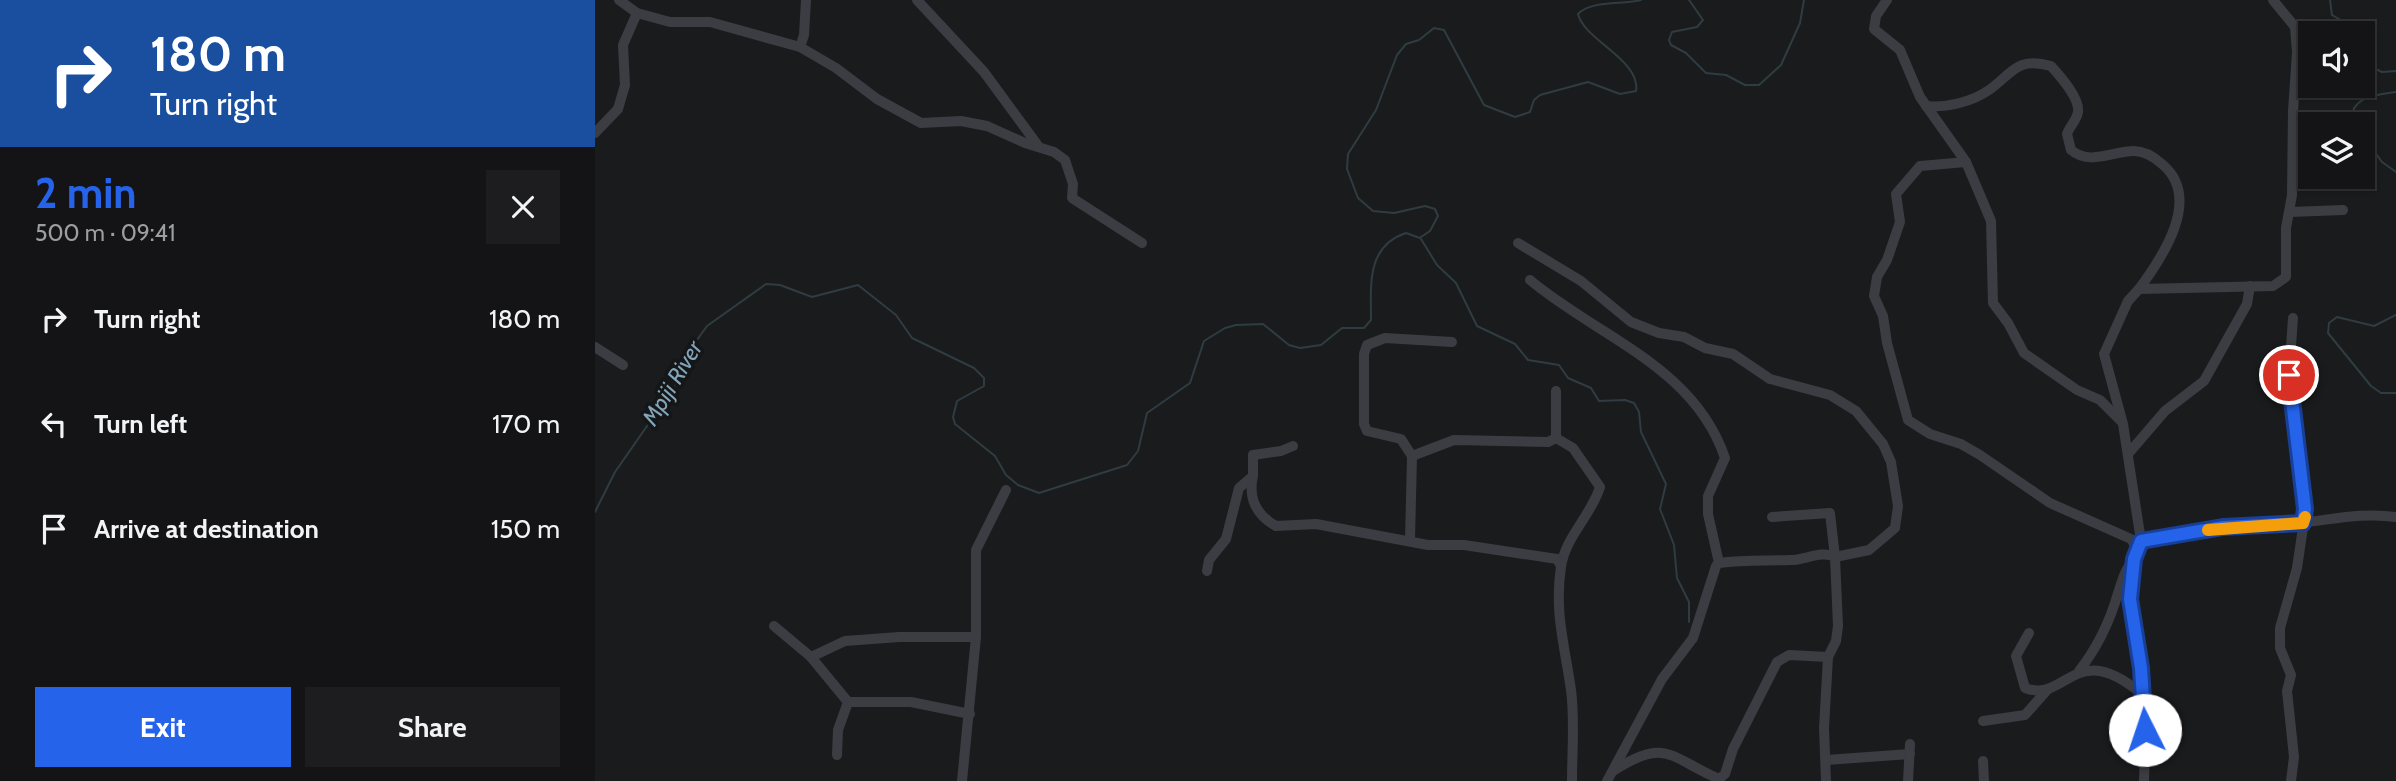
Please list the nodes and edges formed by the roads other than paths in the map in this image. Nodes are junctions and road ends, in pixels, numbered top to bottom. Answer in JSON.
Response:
{"nodes":[{"id":1,"x":619,"y":0,"type":"edge"},
{"id":2,"x":806,"y":0,"type":"edge"},
{"id":3,"x":917,"y":0,"type":"edge"},
{"id":4,"x":1887,"y":0,"type":"edge"},
{"id":5,"x":2273,"y":0,"type":"edge"},
{"id":6,"x":637,"y":13,"type":"junction"},
{"id":7,"x":800,"y":47,"type":"junction"},
{"id":8,"x":1926,"y":106,"type":"junction"},
{"id":9,"x":595,"y":133,"type":"edge"},
{"id":10,"x":1039,"y":147,"type":"junction"},
{"id":11,"x":1966,"y":162,"type":"junction"},
{"id":12,"x":2343,"y":210,"type":"dead end"},
{"id":13,"x":2290,"y":212,"type":"junction"},
{"id":14,"x":1142,"y":243,"type":"dead end"},
{"id":15,"x":1518,"y":243,"type":"dead end"},
{"id":16,"x":1530,"y":280,"type":"dead end"},
{"id":17,"x":2250,"y":286,"type":"junction"},
{"id":18,"x":2139,"y":289,"type":"junction"},
{"id":19,"x":2293,"y":317,"type":"dead end"},
{"id":20,"x":1452,"y":341,"type":"dead end"},
{"id":21,"x":595,"y":347,"type":"edge"},
{"id":22,"x":623,"y":365,"type":"dead end"},
{"id":23,"x":1556,"y":391,"type":"dead end"},
{"id":24,"x":2123,"y":424,"type":"junction"},
{"id":25,"x":1556,"y":438,"type":"junction"},
{"id":26,"x":1293,"y":446,"type":"dead end"},
{"id":27,"x":2128,"y":454,"type":"junction"},
{"id":28,"x":1412,"y":456,"type":"junction"},
{"id":29,"x":1253,"y":475,"type":"junction"},
{"id":30,"x":1006,"y":490,"type":"dead end"},
{"id":31,"x":1772,"y":517,"type":"dead end"},
{"id":32,"x":2395,"y":517,"type":"edge"},
{"id":33,"x":2303,"y":523,"type":"junction"},
{"id":34,"x":2396,"y":528,"type":"edge"},
{"id":35,"x":1410,"y":540,"type":"junction"},
{"id":36,"x":2139,"y":545,"type":"junction"},
{"id":37,"x":1835,"y":557,"type":"junction"},
{"id":38,"x":2134,"y":559,"type":"junction"},
{"id":39,"x":1719,"y":563,"type":"junction"},
{"id":40,"x":1560,"y":566,"type":"junction"},
{"id":41,"x":1207,"y":571,"type":"dead end"},
{"id":42,"x":774,"y":626,"type":"dead end"},
{"id":43,"x":2029,"y":633,"type":"dead end"},
{"id":44,"x":976,"y":638,"type":"junction"},
{"id":45,"x":811,"y":657,"type":"junction"},
{"id":46,"x":1828,"y":657,"type":"junction"},
{"id":47,"x":2079,"y":671,"type":"junction"},
{"id":48,"x":2048,"y":690,"type":"junction"},
{"id":49,"x":2143,"y":695,"type":"junction"},
{"id":50,"x":848,"y":702,"type":"junction"},
{"id":51,"x":970,"y":714,"type":"junction"},
{"id":52,"x":1983,"y":721,"type":"dead end"},
{"id":53,"x":837,"y":755,"type":"dead end"},
{"id":54,"x":1826,"y":760,"type":"junction"},
{"id":55,"x":1983,"y":761,"type":"dead end"},
{"id":56,"x":1610,"y":776,"type":"edge"},
{"id":57,"x":962,"y":781,"type":"edge"},
{"id":58,"x":1572,"y":781,"type":"edge"},
{"id":59,"x":1826,"y":781,"type":"edge"},
{"id":60,"x":1908,"y":781,"type":"edge"},
{"id":61,"x":1985,"y":781,"type":"edge"},
{"id":62,"x":2144,"y":781,"type":"edge"},
{"id":63,"x":2291,"y":781,"type":"edge"}],
"edges":[{"from":1,"to":6,"type":"street"},
{"from":2,"to":7,"type":"street"},
{"from":3,"to":10,"type":"street"},
{"from":4,"to":8,"type":"street"},
{"from":5,"to":13,"type":"street"},
{"from":6,"to":7,"type":"street"},
{"from":6,"to":9,"type":"street"},
{"from":7,"to":10,"type":"street"},
{"from":8,"to":11,"type":"street"},
{"from":8,"to":18,"type":"street"},
{"from":10,"to":14,"type":"street"},
{"from":11,"to":24,"type":"street"},
{"from":11,"to":36,"type":"street"},
{"from":12,"to":13,"type":"street"},
{"from":13,"to":17,"type":"street"},
{"from":15,"to":37,"type":"street"},
{"from":16,"to":39,"type":"street"},
{"from":17,"to":18,"type":"street"},
{"from":17,"to":27,"type":"street"},
{"from":18,"to":24,"type":"street"},
{"from":19,"to":33,"type":"street"},
{"from":20,"to":28,"type":"street"},
{"from":21,"to":22,"type":"street"},
{"from":23,"to":25,"type":"street"},
{"from":24,"to":27,"type":"street"},
{"from":25,"to":28,"type":"street"},
{"from":25,"to":40,"type":"street"},
{"from":26,"to":29,"type":"street"},
{"from":27,"to":36,"type":"street"},
{"from":28,"to":35,"type":"street"},
{"from":29,"to":35,"type":"street"},
{"from":29,"to":41,"type":"street"},
{"from":30,"to":44,"type":"street"},
{"from":31,"to":37,"type":"street"},
{"from":32,"to":33,"type":"street"},
{"from":32,"to":34,"type":"street"},
{"from":33,"to":36,"type":"street"},
{"from":33,"to":63,"type":"street"},
{"from":35,"to":40,"type":"street"},
{"from":36,"to":38,"type":"street"},
{"from":37,"to":39,"type":"street"},
{"from":37,"to":46,"type":"street"},
{"from":38,"to":47,"type":"street"},
{"from":38,"to":49,"type":"street"},
{"from":39,"to":56,"type":"street"},
{"from":40,"to":58,"type":"street"},
{"from":42,"to":45,"type":"street"},
{"from":43,"to":48,"type":"street"},
{"from":44,"to":45,"type":"street"},
{"from":44,"to":51,"type":"street"},
{"from":45,"to":50,"type":"street"},
{"from":46,"to":54,"type":"street"},
{"from":46,"to":56,"type":"street"},
{"from":47,"to":48,"type":"street"},
{"from":47,"to":49,"type":"street"},
{"from":48,"to":52,"type":"street"},
{"from":49,"to":62,"type":"street"},
{"from":50,"to":51,"type":"street"},
{"from":50,"to":53,"type":"street"},
{"from":51,"to":57,"type":"street"},
{"from":54,"to":59,"type":"street"},
{"from":54,"to":60,"type":"street"},
{"from":55,"to":61,"type":"street"}]}
